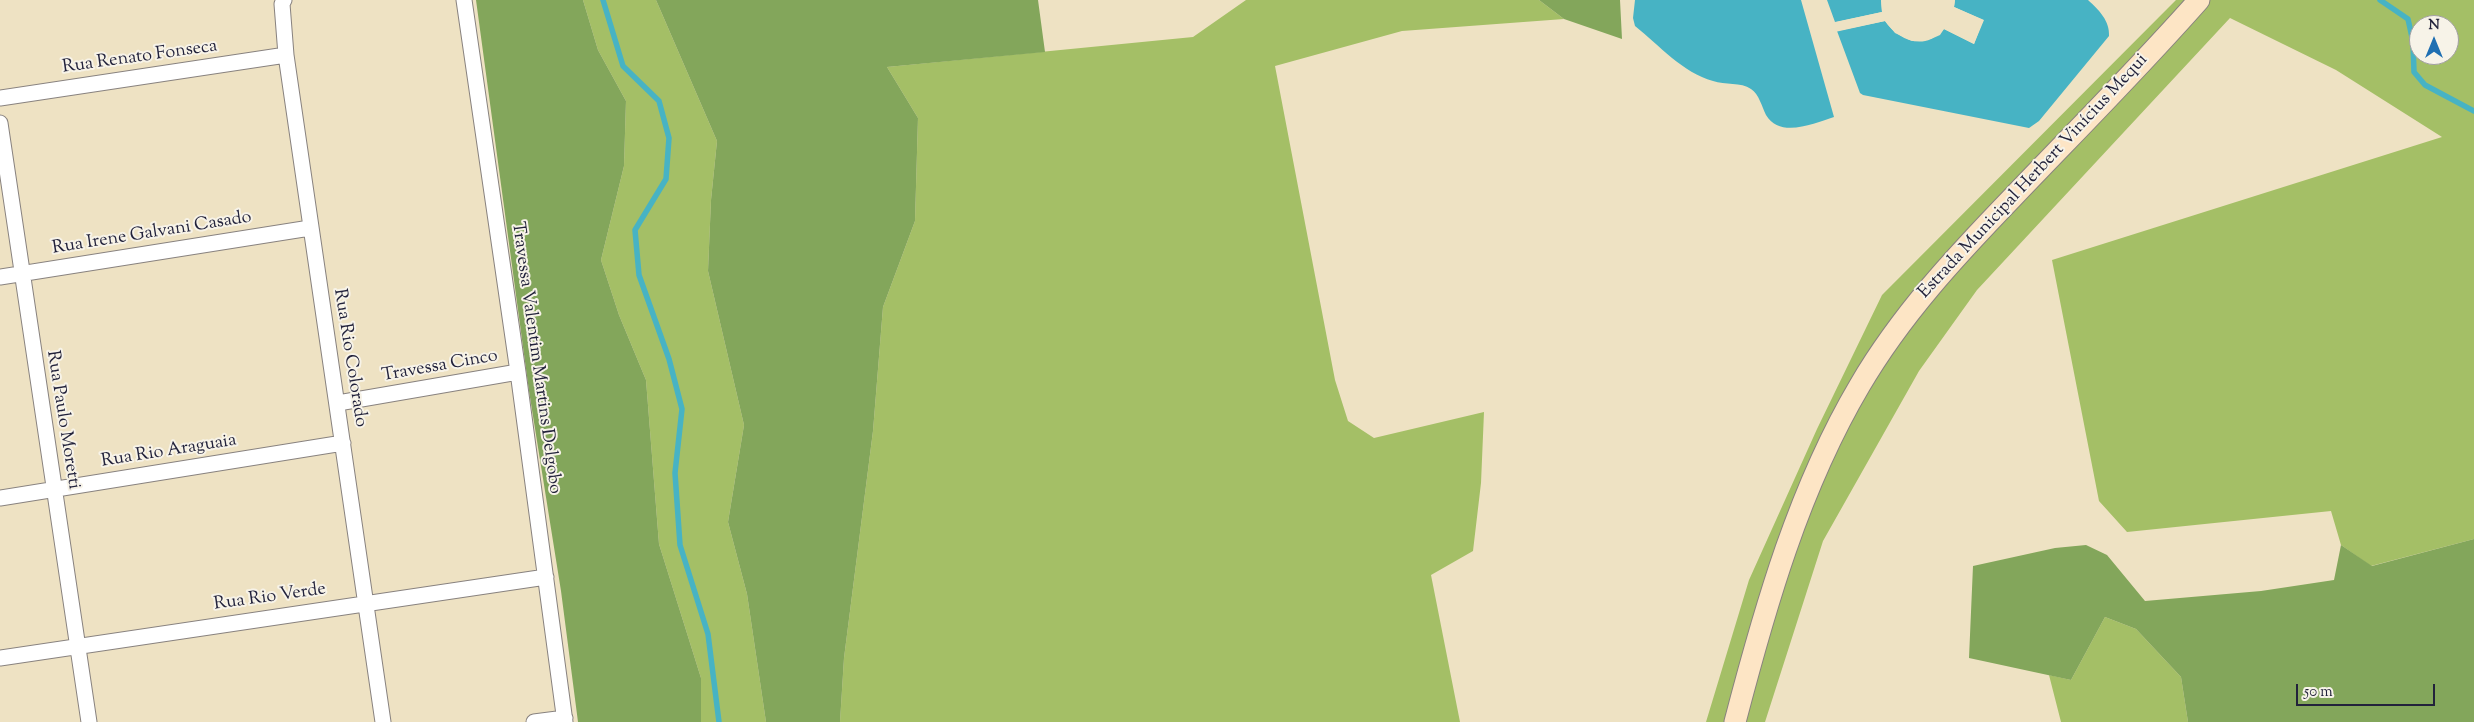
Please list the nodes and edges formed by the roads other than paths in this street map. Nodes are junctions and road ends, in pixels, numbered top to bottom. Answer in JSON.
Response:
{"nodes":[{"id":1,"x":284,"y":0,"type":"edge"},
{"id":2,"x":464,"y":0,"type":"edge"},
{"id":3,"x":2199,"y":0,"type":"edge"},
{"id":4,"x":286,"y":55,"type":"junction"},
{"id":5,"x":0,"y":98,"type":"edge"},
{"id":6,"x":0,"y":123,"type":"edge"},
{"id":7,"x":310,"y":228,"type":"junction"},
{"id":8,"x":21,"y":273,"type":"junction"},
{"id":9,"x":0,"y":277,"type":"edge"},
{"id":10,"x":518,"y":372,"type":"junction"},
{"id":11,"x":338,"y":403,"type":"junction"},
{"id":12,"x":343,"y":442,"type":"junction"},
{"id":13,"x":54,"y":489,"type":"junction"},
{"id":14,"x":0,"y":498,"type":"edge"},
{"id":15,"x":546,"y":577,"type":"junction"},
{"id":16,"x":366,"y":603,"type":"junction"},
{"id":17,"x":77,"y":646,"type":"junction"},
{"id":18,"x":0,"y":658,"type":"edge"},
{"id":19,"x":565,"y":720,"type":"edge"},
{"id":20,"x":89,"y":722,"type":"edge"},
{"id":21,"x":383,"y":722,"type":"edge"},
{"id":22,"x":534,"y":722,"type":"edge"},
{"id":23,"x":1735,"y":722,"type":"edge"}],
"edges":[{"from":1,"to":4,"type":"street","name":"Rua Rio Colorado"},
{"from":2,"to":10,"type":"street","name":"Travessa Valentim Martins Delgobo"},
{"from":3,"to":23,"type":"main road","name":"Estrada Municipal Herbert Vinícius Mequi"},
{"from":4,"to":5,"type":"street","name":"Rua Renato Fonseca"},
{"from":4,"to":7,"type":"street","name":"Rua Rio Colorado"},
{"from":6,"to":8,"type":"street","name":"Rua Paulo Moretti"},
{"from":7,"to":8,"type":"street","name":"Rua Irene Galvani Casado"},
{"from":7,"to":11,"type":"street","name":"Rua Rio Colorado"},
{"from":8,"to":9,"type":"street","name":"Rua Irene Galvani Casado"},
{"from":8,"to":13,"type":"street","name":"Rua Paulo Moretti"},
{"from":10,"to":11,"type":"street","name":"Travessa Cinco"},
{"from":10,"to":15,"type":"street","name":"Travessa Valentim Martins Delgobo"},
{"from":11,"to":12,"type":"street","name":"Rua Rio Colorado"},
{"from":12,"to":13,"type":"street","name":"Rua Rio Araguaia"},
{"from":12,"to":16,"type":"street","name":"Rua Rio Colorado"},
{"from":13,"to":14,"type":"street","name":"Rua Rio Araguaia"},
{"from":13,"to":17,"type":"street","name":"Rua Paulo Moretti"},
{"from":15,"to":16,"type":"street","name":"Rua Rio Verde"},
{"from":15,"to":19,"type":"street","name":"Travessa Valentim Martins Delgobo"},
{"from":16,"to":17,"type":"street","name":"Rua Rio Verde"},
{"from":16,"to":21,"type":"street","name":"Rua Rio Colorado"},
{"from":17,"to":18,"type":"street","name":"Rua Rio Verde"},
{"from":17,"to":20,"type":"street","name":"Rua Paulo Moretti"},
{"from":19,"to":22,"type":"street"}]}
